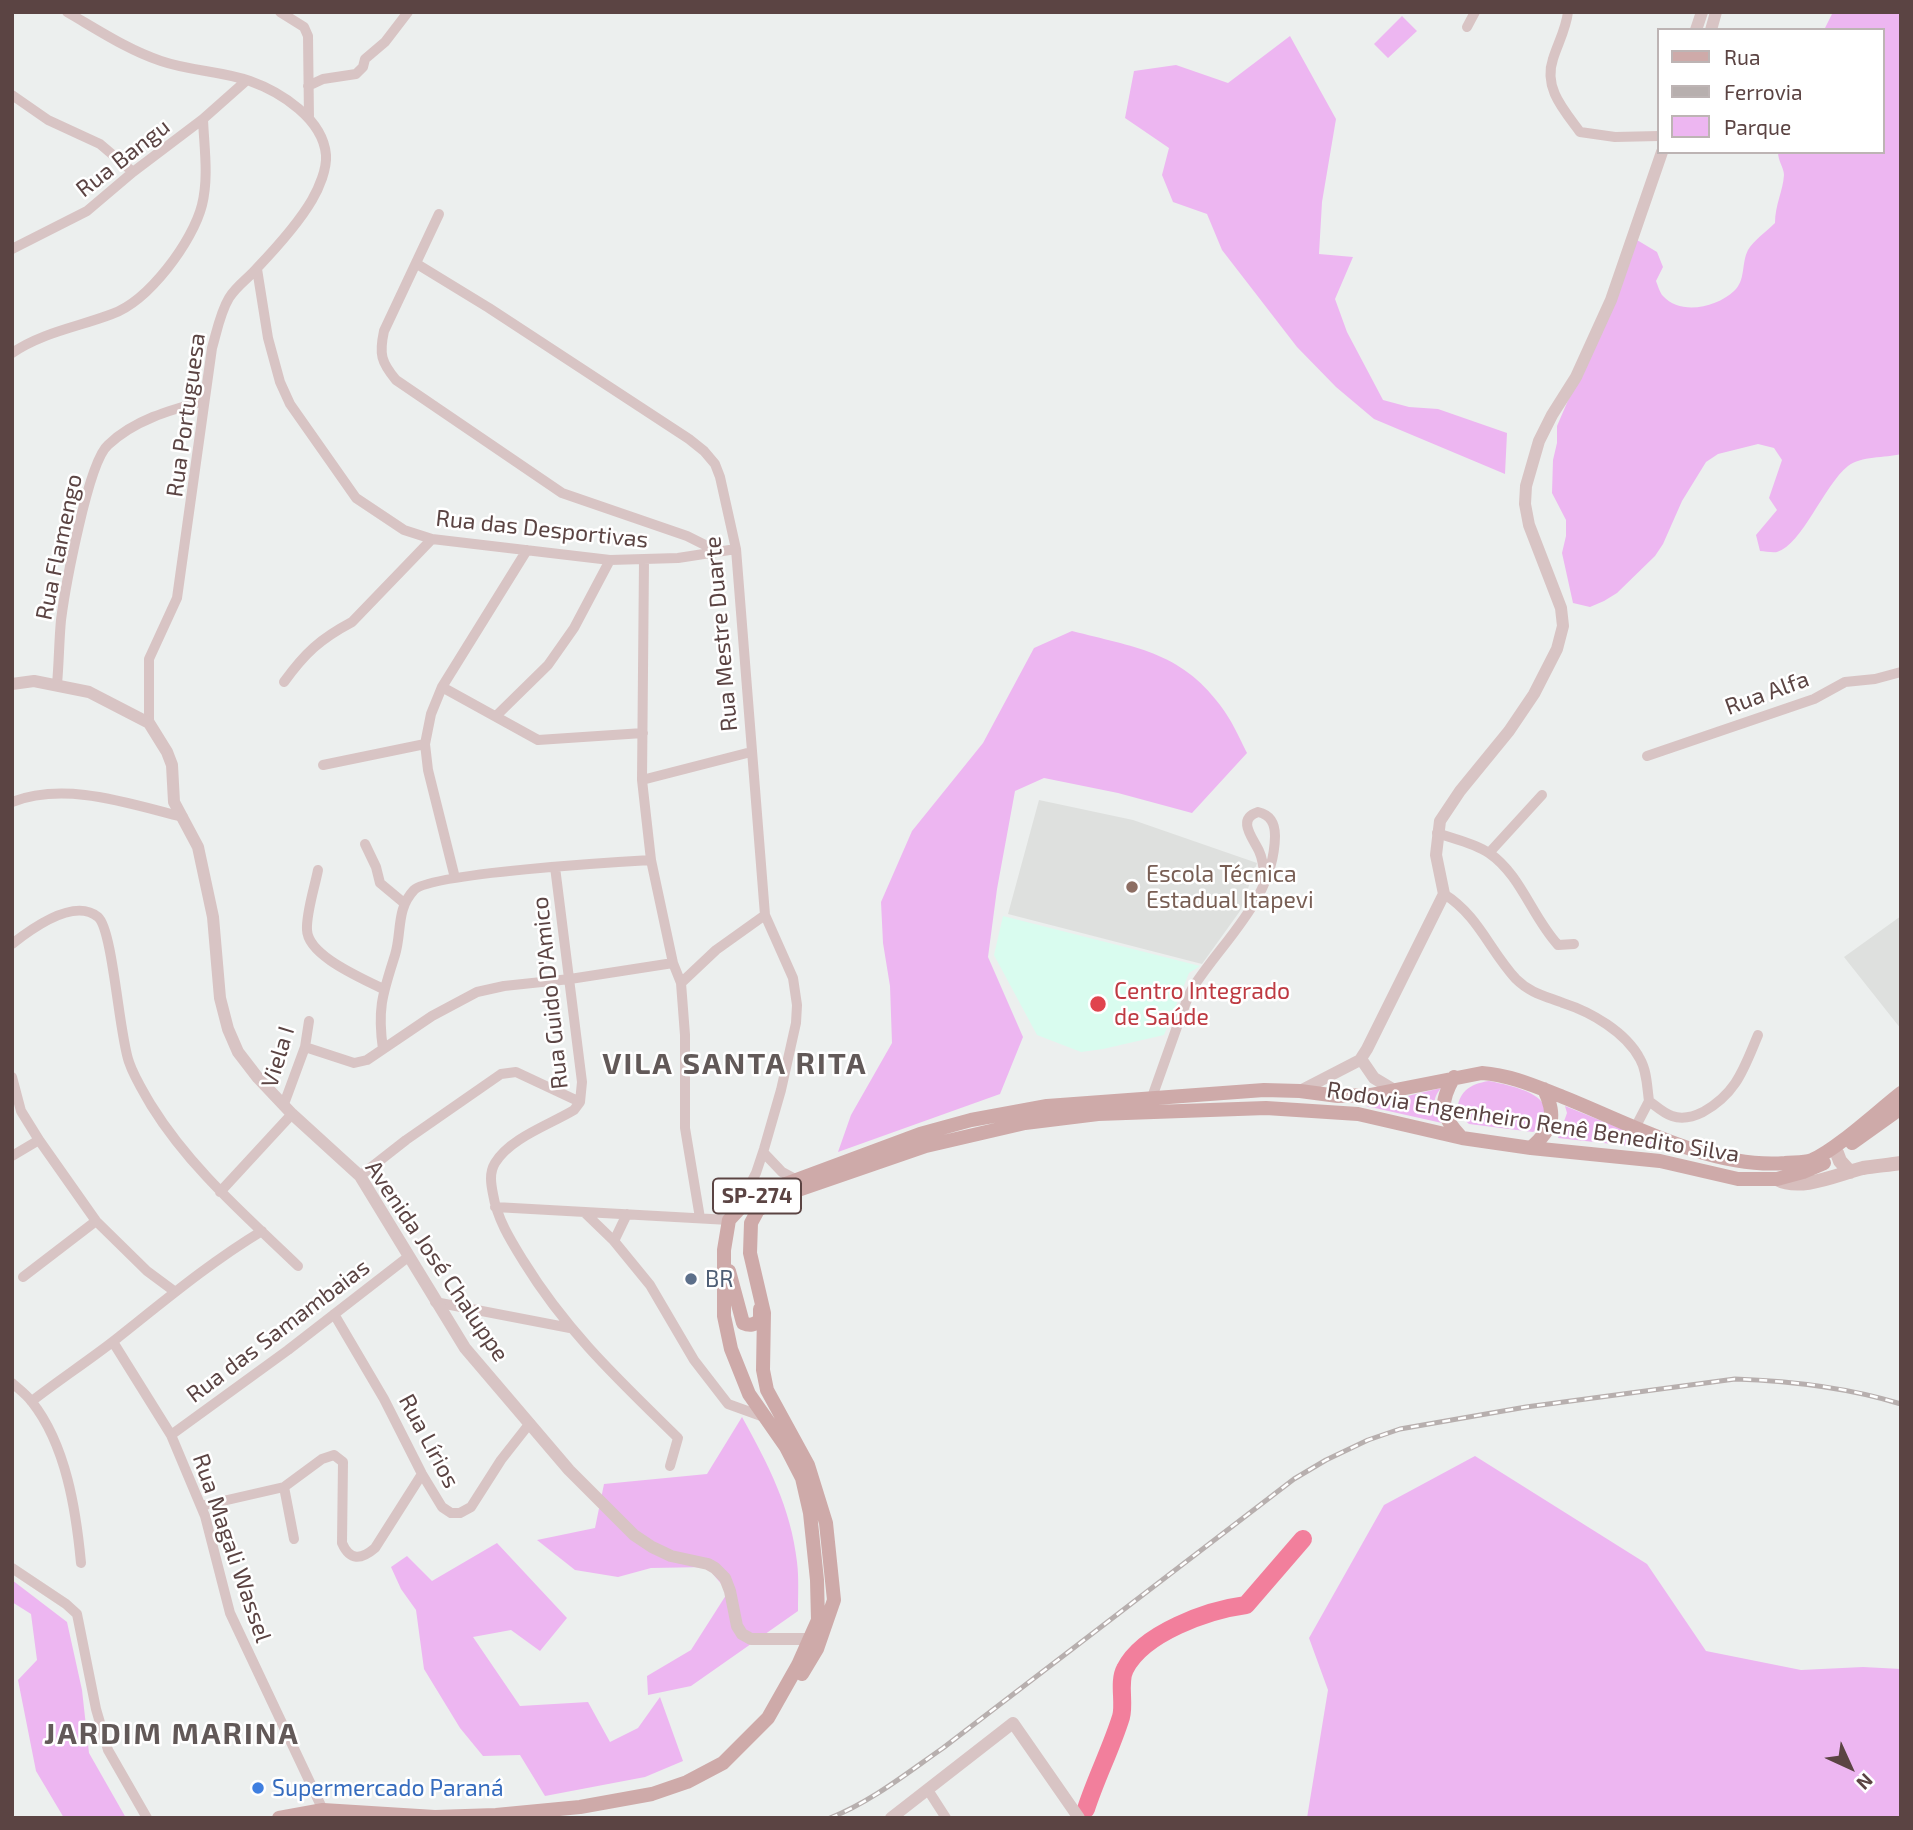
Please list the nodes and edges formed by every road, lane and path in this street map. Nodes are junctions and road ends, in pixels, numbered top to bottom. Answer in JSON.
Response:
{"nodes":[{"id":1,"x":67,"y":12,"type":"edge"},
{"id":2,"x":280,"y":12,"type":"edge"},
{"id":3,"x":408,"y":12,"type":"edge"},
{"id":4,"x":1475,"y":12,"type":"edge"},
{"id":5,"x":1568,"y":12,"type":"edge"},
{"id":6,"x":1467,"y":27,"type":"dead end"},
{"id":7,"x":247,"y":80,"type":"junction"},
{"id":8,"x":308,"y":86,"type":"junction"},
{"id":9,"x":12,"y":95,"type":"edge"},
{"id":10,"x":203,"y":119,"type":"junction"},
{"id":11,"x":309,"y":119,"type":"junction"},
{"id":12,"x":1658,"y":136,"type":"edge"},
{"id":13,"x":1661,"y":154,"type":"edge"},
{"id":14,"x":133,"y":172,"type":"junction"},
{"id":15,"x":439,"y":214,"type":"dead end"},
{"id":16,"x":12,"y":249,"type":"edge"},
{"id":17,"x":417,"y":264,"type":"junction"},
{"id":18,"x":257,"y":269,"type":"junction"},
{"id":19,"x":12,"y":352,"type":"edge"},
{"id":20,"x":204,"y":401,"type":"junction"},
{"id":21,"x":432,"y":539,"type":"junction"},
{"id":22,"x":527,"y":550,"type":"junction"},
{"id":23,"x":736,"y":550,"type":"junction"},
{"id":24,"x":719,"y":552,"type":"junction"},
{"id":25,"x":610,"y":560,"type":"junction"},
{"id":26,"x":644,"y":561,"type":"junction"},
{"id":27,"x":1901,"y":672,"type":"edge"},
{"id":28,"x":284,"y":682,"type":"dead end"},
{"id":29,"x":12,"y":684,"type":"edge"},
{"id":30,"x":57,"y":684,"type":"junction"},
{"id":31,"x":442,"y":687,"type":"junction"},
{"id":32,"x":496,"y":716,"type":"junction"},
{"id":33,"x":149,"y":723,"type":"junction"},
{"id":34,"x":643,"y":733,"type":"junction"},
{"id":35,"x":425,"y":744,"type":"junction"},
{"id":36,"x":751,"y":752,"type":"junction"},
{"id":37,"x":1647,"y":757,"type":"dead end"},
{"id":38,"x":323,"y":765,"type":"dead end"},
{"id":39,"x":642,"y":780,"type":"junction"},
{"id":40,"x":1542,"y":795,"type":"dead end"},
{"id":41,"x":12,"y":803,"type":"edge"},
{"id":42,"x":183,"y":817,"type":"junction"},
{"id":43,"x":1437,"y":833,"type":"junction"},
{"id":44,"x":365,"y":844,"type":"dead end"},
{"id":45,"x":1489,"y":853,"type":"junction"},
{"id":46,"x":651,"y":860,"type":"junction"},
{"id":47,"x":555,"y":867,"type":"junction"},
{"id":48,"x":318,"y":870,"type":"dead end"},
{"id":49,"x":454,"y":878,"type":"junction"},
{"id":50,"x":1265,"y":880,"type":"junction"},
{"id":51,"x":1444,"y":894,"type":"junction"},
{"id":52,"x":404,"y":903,"type":"junction"},
{"id":53,"x":765,"y":915,"type":"junction"},
{"id":54,"x":12,"y":944,"type":"edge"},
{"id":55,"x":1574,"y":944,"type":"dead end"},
{"id":56,"x":673,"y":963,"type":"junction"},
{"id":57,"x":570,"y":979,"type":"junction"},
{"id":58,"x":681,"y":983,"type":"junction"},
{"id":59,"x":383,"y":989,"type":"junction"},
{"id":60,"x":309,"y":1021,"type":"dead end"},
{"id":61,"x":1758,"y":1034,"type":"dead end"},
{"id":62,"x":305,"y":1047,"type":"junction"},
{"id":63,"x":383,"y":1049,"type":"junction"},
{"id":64,"x":1361,"y":1059,"type":"junction"},
{"id":65,"x":12,"y":1077,"type":"edge"},
{"id":66,"x":1454,"y":1077,"type":"junction"},
{"id":67,"x":1544,"y":1089,"type":"junction"},
{"id":68,"x":1394,"y":1090,"type":"junction"},
{"id":69,"x":1300,"y":1091,"type":"junction"},
{"id":70,"x":1901,"y":1093,"type":"edge"},
{"id":71,"x":1151,"y":1100,"type":"junction"},
{"id":72,"x":1649,"y":1101,"type":"junction"},
{"id":73,"x":580,"y":1102,"type":"junction"},
{"id":74,"x":1901,"y":1108,"type":"edge"},
{"id":75,"x":288,"y":1109,"type":"junction"},
{"id":76,"x":1636,"y":1126,"type":"junction"},
{"id":77,"x":1462,"y":1138,"type":"junction"},
{"id":78,"x":39,"y":1140,"type":"junction"},
{"id":79,"x":1531,"y":1148,"type":"junction"},
{"id":80,"x":763,"y":1152,"type":"junction"},
{"id":81,"x":1837,"y":1153,"type":"junction"},
{"id":82,"x":12,"y":1156,"type":"edge"},
{"id":83,"x":1901,"y":1163,"type":"edge"},
{"id":84,"x":1850,"y":1172,"type":"junction"},
{"id":85,"x":360,"y":1176,"type":"junction"},
{"id":86,"x":1777,"y":1179,"type":"junction"},
{"id":87,"x":795,"y":1180,"type":"junction"},
{"id":88,"x":220,"y":1192,"type":"junction"},
{"id":89,"x":495,"y":1207,"type":"junction"},
{"id":90,"x":584,"y":1212,"type":"junction"},
{"id":91,"x":627,"y":1214,"type":"junction"},
{"id":92,"x":732,"y":1216,"type":"junction"},
{"id":93,"x":700,"y":1218,"type":"junction"},
{"id":94,"x":96,"y":1221,"type":"junction"},
{"id":95,"x":262,"y":1231,"type":"junction"},
{"id":96,"x":614,"y":1241,"type":"junction"},
{"id":97,"x":408,"y":1257,"type":"junction"},
{"id":98,"x":724,"y":1260,"type":"junction"},
{"id":99,"x":298,"y":1266,"type":"dead end"},
{"id":100,"x":23,"y":1277,"type":"dead end"},
{"id":101,"x":757,"y":1277,"type":"junction"},
{"id":102,"x":174,"y":1291,"type":"junction"},
{"id":103,"x":435,"y":1302,"type":"junction"},
{"id":104,"x":334,"y":1314,"type":"junction"},
{"id":105,"x":570,"y":1328,"type":"junction"},
{"id":106,"x":113,"y":1342,"type":"junction"},
{"id":107,"x":12,"y":1383,"type":"edge"},
{"id":108,"x":32,"y":1401,"type":"junction"},
{"id":109,"x":764,"y":1417,"type":"junction"},
{"id":110,"x":530,"y":1423,"type":"junction"},
{"id":111,"x":171,"y":1435,"type":"junction"},
{"id":112,"x":670,"y":1466,"type":"dead end"},
{"id":113,"x":422,"y":1474,"type":"junction"},
{"id":114,"x":284,"y":1487,"type":"junction"},
{"id":115,"x":201,"y":1506,"type":"junction"},
{"id":116,"x":294,"y":1539,"type":"dead end"},
{"id":117,"x":81,"y":1563,"type":"dead end"},
{"id":118,"x":12,"y":1568,"type":"edge"},
{"id":119,"x":809,"y":1639,"type":"junction"},
{"id":120,"x":928,"y":1790,"type":"junction"},
{"id":121,"x":323,"y":1810,"type":"junction"},
{"id":122,"x":147,"y":1818,"type":"edge"},
{"id":123,"x":279,"y":1818,"type":"edge"},
{"id":124,"x":567,"y":1818,"type":"edge"},
{"id":125,"x":891,"y":1818,"type":"edge"},
{"id":126,"x":946,"y":1818,"type":"edge"},
{"id":127,"x":1079,"y":1818,"type":"edge"}],
"edges":[{"from":1,"to":7,"type":"street","name":"Rua Portuguesa"},
{"from":2,"to":8,"type":"street"},
{"from":3,"to":8,"type":"street"},
{"from":4,"to":6,"type":"street"},
{"from":5,"to":12,"type":"street"},
{"from":7,"to":10,"type":"street","name":"Rua Bangu"},
{"from":7,"to":11,"type":"street","name":"Rua Portuguesa"},
{"from":8,"to":11,"type":"street"},
{"from":9,"to":14,"type":"street"},
{"from":10,"to":14,"type":"street","name":"Rua Bangu"},
{"from":10,"to":19,"type":"street"},
{"from":11,"to":18,"type":"street","name":"Rua Portuguesa"},
{"from":13,"to":43,"type":"street"},
{"from":14,"to":16,"type":"street","name":"Rua Bangu"},
{"from":15,"to":17,"type":"street"},
{"from":17,"to":23,"type":"street","name":"Rua Mestre Duarte"},
{"from":17,"to":24,"type":"street"},
{"from":18,"to":20,"type":"street","name":"Rua Portuguesa"},
{"from":18,"to":21,"type":"street","name":"Rua das Desportivas"},
{"from":20,"to":30,"type":"street","name":"Rua Flamengo"},
{"from":20,"to":33,"type":"street","name":"Rua Portuguesa"},
{"from":21,"to":22,"type":"street","name":"Rua das Desportivas"},
{"from":21,"to":28,"type":"street"},
{"from":22,"to":25,"type":"street","name":"Rua das Desportivas"},
{"from":22,"to":31,"type":"street"},
{"from":23,"to":24,"type":"street","name":"Rua das Desportivas"},
{"from":23,"to":36,"type":"street","name":"Rua Mestre Duarte"},
{"from":24,"to":26,"type":"street","name":"Rua das Desportivas"},
{"from":25,"to":26,"type":"street","name":"Rua das Desportivas"},
{"from":25,"to":32,"type":"street"},
{"from":26,"to":34,"type":"street"},
{"from":27,"to":37,"type":"street","name":"Rua Alfa"},
{"from":29,"to":30,"type":"street"},
{"from":30,"to":33,"type":"street"},
{"from":31,"to":32,"type":"street"},
{"from":31,"to":35,"type":"street"},
{"from":32,"to":34,"type":"street"},
{"from":33,"to":42,"type":"street","name":"Avenida José Chaluppe"},
{"from":34,"to":39,"type":"street"},
{"from":35,"to":38,"type":"street"},
{"from":35,"to":49,"type":"street"},
{"from":36,"to":39,"type":"street"},
{"from":36,"to":53,"type":"street","name":"Rua Mestre Duarte"},
{"from":39,"to":46,"type":"street"},
{"from":40,"to":45,"type":"street"},
{"from":41,"to":42,"type":"street"},
{"from":42,"to":75,"type":"street","name":"Avenida José Chaluppe"},
{"from":43,"to":45,"type":"street"},
{"from":43,"to":51,"type":"street"},
{"from":44,"to":52,"type":"street"},
{"from":45,"to":55,"type":"street"},
{"from":46,"to":47,"type":"street"},
{"from":46,"to":56,"type":"street"},
{"from":47,"to":49,"type":"street"},
{"from":47,"to":57,"type":"street","name":"Rua Guido D'Amico"},
{"from":48,"to":59,"type":"street"},
{"from":49,"to":52,"type":"street"},
{"from":50,"to":50,"type":"street"},
{"from":50,"to":71,"type":"street"},
{"from":51,"to":64,"type":"street"},
{"from":51,"to":72,"type":"street"},
{"from":52,"to":59,"type":"street"},
{"from":53,"to":58,"type":"street"},
{"from":53,"to":80,"type":"street","name":"Rua Mestre Duarte"},
{"from":54,"to":88,"type":"street"},
{"from":56,"to":57,"type":"street"},
{"from":56,"to":58,"type":"street"},
{"from":57,"to":63,"type":"street"},
{"from":57,"to":73,"type":"street","name":"Rua Guido D'Amico"},
{"from":58,"to":93,"type":"street"},
{"from":59,"to":63,"type":"street"},
{"from":60,"to":62,"type":"street","name":"Viela I"},
{"from":61,"to":72,"type":"street"},
{"from":62,"to":63,"type":"street"},
{"from":62,"to":75,"type":"street","name":"Viela I"},
{"from":64,"to":68,"type":"street"},
{"from":64,"to":69,"type":"street"},
{"from":65,"to":78,"type":"street"},
{"from":66,"to":67,"type":"main road","name":"Rodovia Engenheiro Renê Benedito Silva","number":"SP-274"},
{"from":66,"to":68,"type":"main road","name":"Rodovia Engenheiro Renê Benedito Silva","number":"SP-274"},
{"from":66,"to":77,"type":"main road"},
{"from":67,"to":76,"type":"main road","name":"Rodovia Engenheiro Renê Benedito Silva","number":"SP-274"},
{"from":67,"to":79,"type":"main road"},
{"from":68,"to":69,"type":"main road","name":"Rodovia Engenheiro Renê Benedito Silva","number":"SP-274"},
{"from":69,"to":71,"type":"main road","name":"Rodovia Engenheiro Renê Benedito Silva","number":"SP-274"},
{"from":70,"to":76,"type":"main road","name":"Rodovia Engenheiro Renê Benedito Silva","number":"SP-274"},
{"from":71,"to":87,"type":"main road","name":"Rodovia Engenheiro Renê Benedito Silva","number":"SP-274"},
{"from":72,"to":76,"type":"street"},
{"from":73,"to":85,"type":"street"},
{"from":73,"to":89,"type":"street","name":"Rua Guido D'Amico"},
{"from":74,"to":81,"type":"main road","name":"Rodovia Engenheiro Renê Benedito Silva","number":"SP-274"},
{"from":75,"to":85,"type":"street","name":"Avenida José Chaluppe"},
{"from":75,"to":88,"type":"street"},
{"from":77,"to":79,"type":"main road","name":"Rodovia Engenheiro Renê Benedito Silva","number":"SP-274"},
{"from":77,"to":101,"type":"main road","name":"Rodovia Engenheiro Renê Benedito Silva","number":"SP-274"},
{"from":78,"to":82,"type":"street"},
{"from":78,"to":94,"type":"street"},
{"from":79,"to":86,"type":"main road","name":"Rodovia Engenheiro Renê Benedito Silva","number":"SP-274"},
{"from":80,"to":87,"type":"street"},
{"from":80,"to":92,"type":"street","name":"Rua Mestre Duarte"},
{"from":81,"to":84,"type":"main road"},
{"from":81,"to":86,"type":"main road","name":"Rodovia Engenheiro Renê Benedito Silva","number":"SP-274"},
{"from":83,"to":84,"type":"main road"},
{"from":84,"to":86,"type":"main road"},
{"from":85,"to":97,"type":"street","name":"Avenida José Chaluppe"},
{"from":87,"to":92,"type":"main road","name":"Rodovia Engenheiro Renê Benedito Silva","number":"SP-274"},
{"from":88,"to":95,"type":"street"},
{"from":89,"to":90,"type":"street"},
{"from":89,"to":105,"type":"street","name":"Rua Guido D'Amico"},
{"from":90,"to":91,"type":"street"},
{"from":90,"to":96,"type":"street"},
{"from":91,"to":93,"type":"street"},
{"from":91,"to":96,"type":"street"},
{"from":92,"to":93,"type":"street"},
{"from":92,"to":98,"type":"main road","number":"SP-274"},
{"from":94,"to":100,"type":"street"},
{"from":94,"to":102,"type":"street"},
{"from":95,"to":99,"type":"street"},
{"from":95,"to":102,"type":"street"},
{"from":96,"to":109,"type":"street"},
{"from":97,"to":103,"type":"street","name":"Avenida José Chaluppe"},
{"from":97,"to":104,"type":"street","name":"Rua das Samambaias"},
{"from":98,"to":101,"type":"main road"},
{"from":98,"to":109,"type":"main road","number":"SP-274"},
{"from":101,"to":124,"type":"main road","name":"Rodovia Engenheiro Renê Benedito Silva","number":"SP-274"},
{"from":102,"to":106,"type":"street"},
{"from":103,"to":105,"type":"street"},
{"from":103,"to":110,"type":"street","name":"Avenida José Chaluppe"},
{"from":104,"to":111,"type":"street","name":"Rua das Samambaias"},
{"from":104,"to":113,"type":"street","name":"Rua Lírios"},
{"from":105,"to":112,"type":"street","name":"Rua Guido D'Amico"},
{"from":106,"to":108,"type":"street"},
{"from":106,"to":111,"type":"street","name":"Rua Magali Wassel"},
{"from":107,"to":108,"type":"street"},
{"from":108,"to":117,"type":"street"},
{"from":109,"to":119,"type":"main road","number":"SP-274"},
{"from":110,"to":113,"type":"street","name":"Rua Lírios"},
{"from":110,"to":119,"type":"street","name":"Avenida José Chaluppe"},
{"from":111,"to":115,"type":"street","name":"Rua Magali Wassel"},
{"from":113,"to":114,"type":"street"},
{"from":114,"to":115,"type":"street"},
{"from":114,"to":116,"type":"street"},
{"from":115,"to":121,"type":"street","name":"Rua Magali Wassel"},
{"from":118,"to":122,"type":"street"},
{"from":119,"to":121,"type":"main road","number":"SP-274"},
{"from":120,"to":125,"type":"street"},
{"from":120,"to":126,"type":"street"},
{"from":120,"to":127,"type":"street"},
{"from":121,"to":123,"type":"main road","number":"SP-274"}]}
